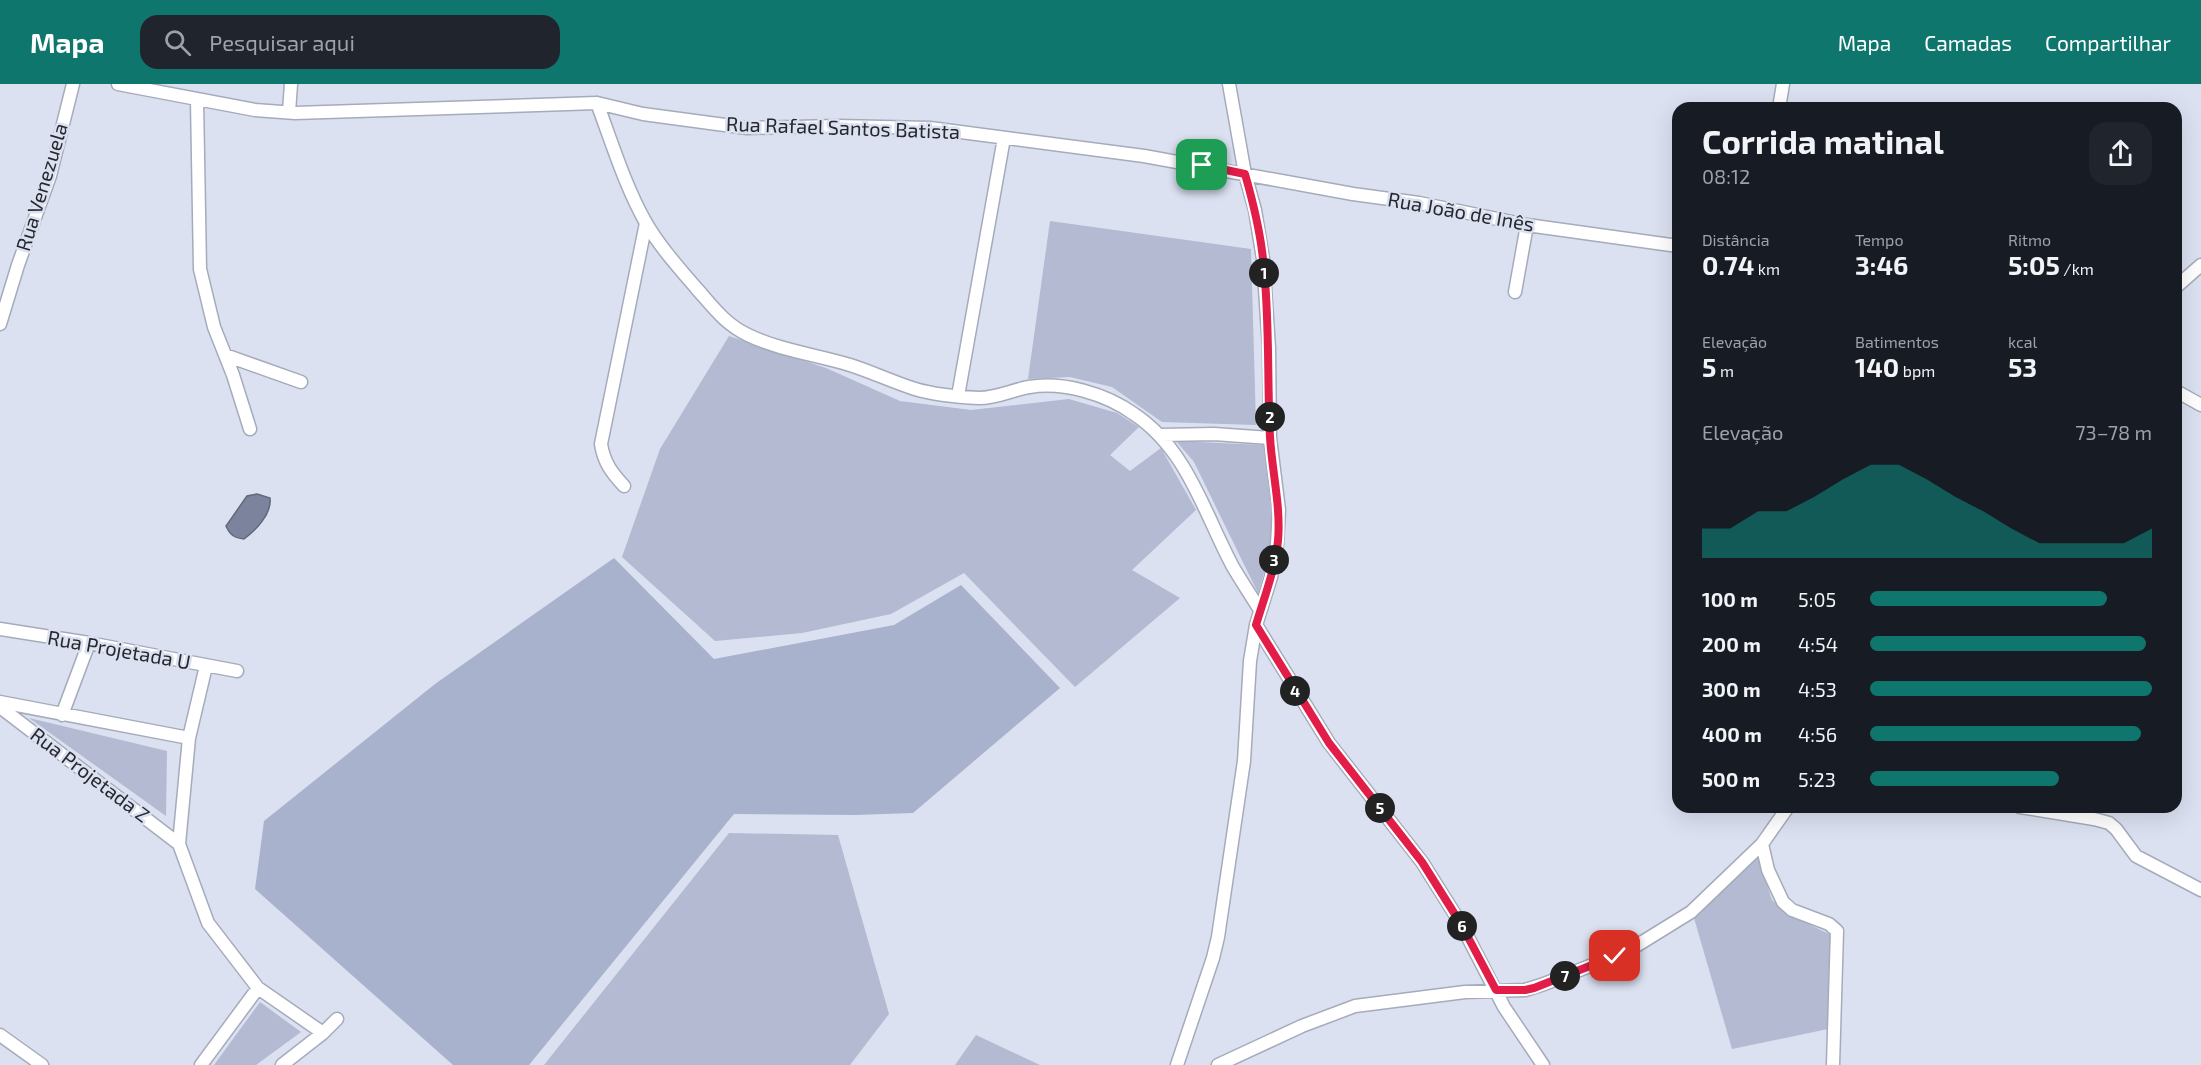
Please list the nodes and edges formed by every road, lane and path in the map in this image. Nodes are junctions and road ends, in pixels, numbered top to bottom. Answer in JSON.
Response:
{"nodes":[{"id":1,"x":73,"y":84,"type":"edge"},
{"id":2,"x":119,"y":84,"type":"edge"},
{"id":3,"x":291,"y":84,"type":"edge"},
{"id":4,"x":1229,"y":84,"type":"edge"},
{"id":5,"x":1783,"y":84,"type":"edge"},
{"id":6,"x":197,"y":100,"type":"junction"},
{"id":7,"x":1780,"y":102,"type":"edge"},
{"id":8,"x":597,"y":104,"type":"junction"},
{"id":9,"x":289,"y":112,"type":"junction"},
{"id":10,"x":1004,"y":138,"type":"junction"},
{"id":11,"x":1245,"y":174,"type":"junction"},
{"id":12,"x":646,"y":223,"type":"junction"},
{"id":13,"x":1527,"y":225,"type":"junction"},
{"id":14,"x":1672,"y":245,"type":"edge"},
{"id":15,"x":2201,"y":265,"type":"edge"},
{"id":16,"x":2182,"y":281,"type":"edge"},
{"id":17,"x":1515,"y":292,"type":"dead end"},
{"id":18,"x":0,"y":324,"type":"edge"},
{"id":19,"x":225,"y":355,"type":"junction"},
{"id":20,"x":301,"y":382,"type":"dead end"},
{"id":21,"x":2182,"y":394,"type":"edge"},
{"id":22,"x":958,"y":396,"type":"junction"},
{"id":23,"x":2201,"y":405,"type":"edge"},
{"id":24,"x":250,"y":429,"type":"dead end"},
{"id":25,"x":1161,"y":435,"type":"junction"},
{"id":26,"x":1270,"y":438,"type":"junction"},
{"id":27,"x":624,"y":486,"type":"dead end"},
{"id":28,"x":1260,"y":610,"type":"junction"},
{"id":29,"x":1256,"y":625,"type":"junction"},
{"id":30,"x":0,"y":629,"type":"edge"},
{"id":31,"x":89,"y":643,"type":"junction"},
{"id":32,"x":206,"y":666,"type":"junction"},
{"id":33,"x":237,"y":670,"type":"dead end"},
{"id":34,"x":0,"y":702,"type":"edge"},
{"id":35,"x":0,"y":707,"type":"edge"},
{"id":36,"x":62,"y":715,"type":"junction"},
{"id":37,"x":189,"y":738,"type":"junction"},
{"id":38,"x":1784,"y":813,"type":"edge"},
{"id":39,"x":2057,"y":813,"type":"edge"},
{"id":40,"x":179,"y":844,"type":"junction"},
{"id":41,"x":1762,"y":844,"type":"junction"},
{"id":42,"x":2201,"y":890,"type":"edge"},
{"id":43,"x":258,"y":988,"type":"junction"},
{"id":44,"x":1496,"y":990,"type":"junction"},
{"id":45,"x":337,"y":1019,"type":"dead end"},
{"id":46,"x":323,"y":1033,"type":"junction"},
{"id":47,"x":0,"y":1035,"type":"edge"},
{"id":48,"x":291,"y":1063,"type":"edge"},
{"id":49,"x":42,"y":1065,"type":"edge"},
{"id":50,"x":201,"y":1065,"type":"edge"},
{"id":51,"x":1177,"y":1065,"type":"edge"},
{"id":52,"x":1218,"y":1065,"type":"edge"},
{"id":53,"x":1543,"y":1065,"type":"edge"},
{"id":54,"x":1833,"y":1065,"type":"edge"}],
"edges":[{"from":1,"to":18,"type":"street","name":"Rua Venezuela"},
{"from":2,"to":6,"type":"street","name":"Rua Rafael Santos Batista"},
{"from":3,"to":9,"type":"street"},
{"from":4,"to":11,"type":"street"},
{"from":5,"to":7,"type":"street"},
{"from":6,"to":9,"type":"street","name":"Rua Rafael Santos Batista"},
{"from":6,"to":19,"type":"street"},
{"from":8,"to":9,"type":"street","name":"Rua Rafael Santos Batista"},
{"from":8,"to":10,"type":"street","name":"Rua Rafael Santos Batista"},
{"from":8,"to":12,"type":"street"},
{"from":10,"to":11,"type":"street","name":"Rua Rafael Santos Batista"},
{"from":10,"to":22,"type":"street"},
{"from":11,"to":13,"type":"street","name":"Rua João de Inês"},
{"from":11,"to":26,"type":"street"},
{"from":12,"to":22,"type":"street"},
{"from":12,"to":27,"type":"street"},
{"from":13,"to":14,"type":"street","name":"Rua João de Inês"},
{"from":13,"to":17,"type":"street"},
{"from":15,"to":16,"type":"street"},
{"from":19,"to":20,"type":"street"},
{"from":19,"to":24,"type":"street"},
{"from":21,"to":23,"type":"street"},
{"from":22,"to":25,"type":"street"},
{"from":25,"to":26,"type":"street"},
{"from":25,"to":28,"type":"street"},
{"from":26,"to":28,"type":"street"},
{"from":28,"to":29,"type":"street"},
{"from":29,"to":44,"type":"street"},
{"from":29,"to":51,"type":"street"},
{"from":30,"to":31,"type":"street","name":"Rua Projetada U"},
{"from":31,"to":32,"type":"street","name":"Rua Projetada U"},
{"from":31,"to":36,"type":"street"},
{"from":32,"to":33,"type":"street","name":"Rua Projetada U"},
{"from":32,"to":37,"type":"street"},
{"from":34,"to":36,"type":"street"},
{"from":35,"to":40,"type":"street","name":"Rua Projetada Z"},
{"from":36,"to":37,"type":"street"},
{"from":37,"to":40,"type":"street"},
{"from":38,"to":41,"type":"street"},
{"from":39,"to":42,"type":"street"},
{"from":40,"to":43,"type":"street"},
{"from":41,"to":44,"type":"street"},
{"from":41,"to":54,"type":"street"},
{"from":43,"to":46,"type":"street"},
{"from":43,"to":50,"type":"street"},
{"from":44,"to":52,"type":"street"},
{"from":44,"to":53,"type":"street"},
{"from":45,"to":46,"type":"street"},
{"from":46,"to":48,"type":"street"},
{"from":47,"to":49,"type":"street"}]}
